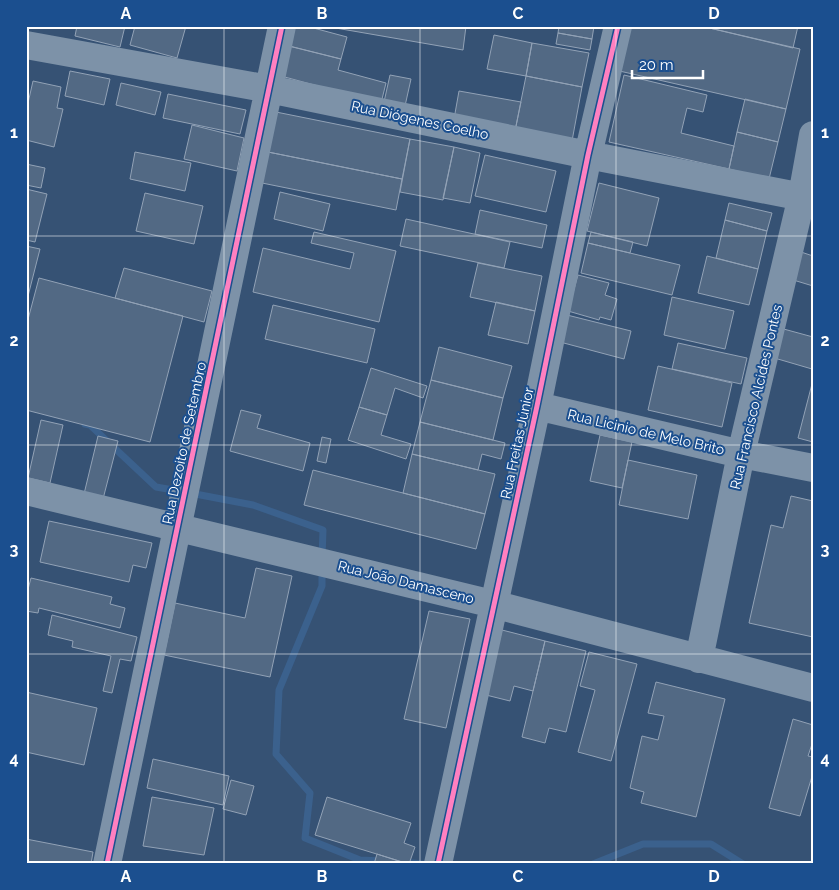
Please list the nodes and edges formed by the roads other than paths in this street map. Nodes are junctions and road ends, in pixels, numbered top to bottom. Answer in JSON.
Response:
{"nodes":[{"id":1,"x":282,"y":26,"type":"edge"},
{"id":2,"x":618,"y":26,"type":"edge"},
{"id":3,"x":26,"y":45,"type":"edge"},
{"id":4,"x":269,"y":89,"type":"junction"},
{"id":5,"x":813,"y":135,"type":"edge"},
{"id":6,"x":588,"y":155,"type":"junction"},
{"id":7,"x":807,"y":197,"type":"edge"},
{"id":8,"x":538,"y":406,"type":"junction"},
{"id":9,"x":742,"y":454,"type":"junction"},
{"id":10,"x":813,"y":468,"type":"edge"},
{"id":11,"x":26,"y":491,"type":"edge"},
{"id":12,"x":178,"y":526,"type":"junction"},
{"id":13,"x":494,"y":604,"type":"junction"},
{"id":14,"x":700,"y":659,"type":"junction"},
{"id":15,"x":813,"y":688,"type":"edge"},
{"id":16,"x":107,"y":864,"type":"edge"},
{"id":17,"x":438,"y":864,"type":"edge"}],
"edges":[{"from":1,"to":4,"type":"street","name":"Rua Dezoito de Setembro"},
{"from":2,"to":6,"type":"street","name":"Rua Freitas Júnior"},
{"from":3,"to":4,"type":"street","name":"Rua Diógenes Coelho"},
{"from":4,"to":6,"type":"street","name":"Rua Diógenes Coelho"},
{"from":4,"to":12,"type":"street","name":"Rua Dezoito de Setembro"},
{"from":5,"to":7,"type":"street","name":"Rua Francisco Alcides Pontes"},
{"from":6,"to":7,"type":"street","name":"Rua Diógenes Coelho"},
{"from":6,"to":8,"type":"street","name":"Rua Freitas Júnior"},
{"from":7,"to":9,"type":"street","name":"Rua Francisco Alcides Pontes"},
{"from":8,"to":9,"type":"street","name":"Rua Licinio de Melo Brito"},
{"from":8,"to":13,"type":"street","name":"Rua Freitas Júnior"},
{"from":9,"to":10,"type":"street","name":"Rua Licinio de Melo Brito"},
{"from":9,"to":14,"type":"street","name":"Rua Francisco Alcides Pontes"},
{"from":11,"to":12,"type":"street","name":"Rua João Damasceno"},
{"from":12,"to":13,"type":"street","name":"Rua João Damasceno"},
{"from":12,"to":16,"type":"street","name":"Rua Dezoito de Setembro"},
{"from":13,"to":14,"type":"street","name":"Rua João Damasceno"},
{"from":13,"to":17,"type":"street","name":"Rua Freitas Júnior"},
{"from":14,"to":15,"type":"street","name":"Rua João Damasceno"}]}
